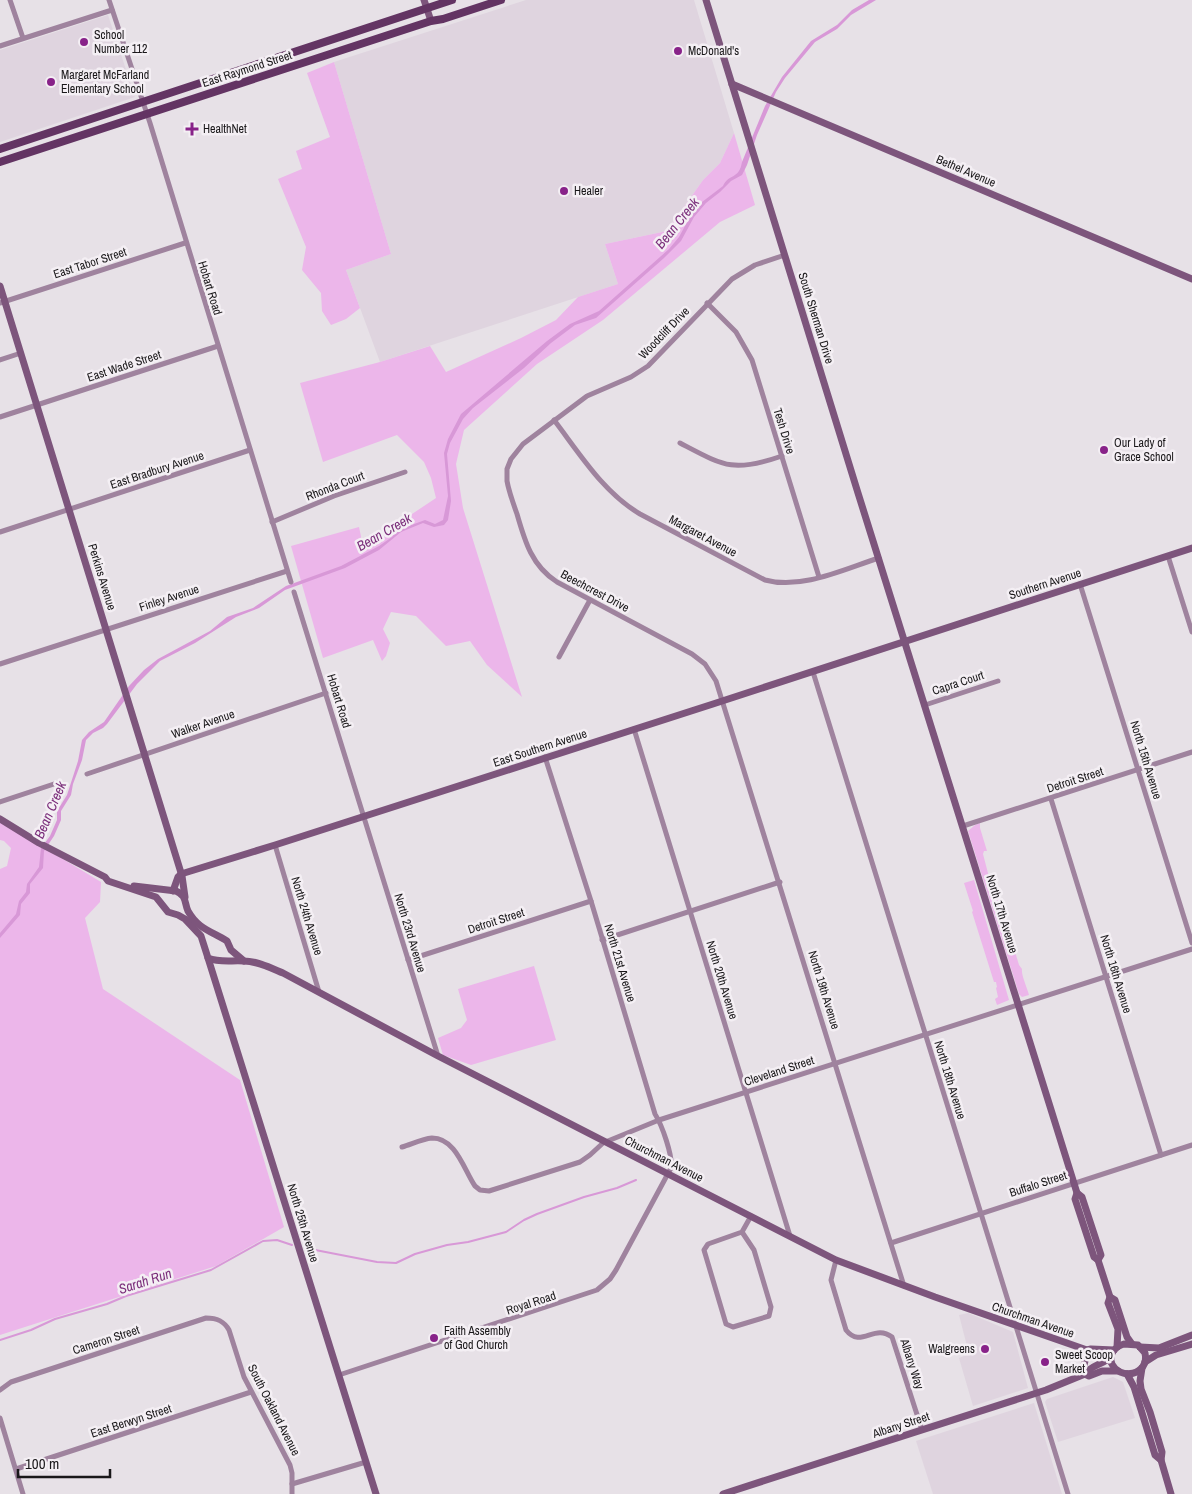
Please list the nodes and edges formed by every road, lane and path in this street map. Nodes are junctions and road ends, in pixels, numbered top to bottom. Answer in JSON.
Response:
{"nodes":[{"id":1,"x":10,"y":0,"type":"edge"},
{"id":2,"x":109,"y":0,"type":"edge"},
{"id":3,"x":424,"y":0,"type":"edge"},
{"id":4,"x":452,"y":0,"type":"edge"},
{"id":5,"x":501,"y":0,"type":"edge"},
{"id":6,"x":706,"y":0,"type":"edge"},
{"id":7,"x":427,"y":8,"type":"junction"},
{"id":8,"x":112,"y":10,"type":"junction"},
{"id":9,"x":431,"y":21,"type":"junction"},
{"id":10,"x":23,"y":38,"type":"junction"},
{"id":11,"x":0,"y":46,"type":"edge"},
{"id":12,"x":732,"y":84,"type":"junction"},
{"id":13,"x":142,"y":102,"type":"junction"},
{"id":14,"x":146,"y":113,"type":"junction"},
{"id":15,"x":0,"y":150,"type":"edge"},
{"id":16,"x":0,"y":162,"type":"edge"},
{"id":17,"x":186,"y":243,"type":"junction"},
{"id":18,"x":785,"y":255,"type":"junction"},
{"id":19,"x":1192,"y":279,"type":"edge"},
{"id":20,"x":0,"y":286,"type":"edge"},
{"id":21,"x":2,"y":302,"type":"edge"},
{"id":22,"x":706,"y":304,"type":"junction"},
{"id":23,"x":218,"y":346,"type":"junction"},
{"id":24,"x":21,"y":353,"type":"junction"},
{"id":25,"x":0,"y":360,"type":"edge"},
{"id":26,"x":37,"y":405,"type":"junction"},
{"id":27,"x":0,"y":417,"type":"edge"},
{"id":28,"x":554,"y":420,"type":"junction"},
{"id":29,"x":680,"y":443,"type":"dead end"},
{"id":30,"x":250,"y":450,"type":"junction"},
{"id":31,"x":782,"y":456,"type":"junction"},
{"id":32,"x":510,"y":461,"type":"joint"},
{"id":33,"x":406,"y":472,"type":"dead end"},
{"id":34,"x":70,"y":509,"type":"junction"},
{"id":35,"x":272,"y":522,"type":"junction"},
{"id":36,"x":0,"y":532,"type":"edge"},
{"id":37,"x":1192,"y":548,"type":"edge"},
{"id":38,"x":1168,"y":556,"type":"junction"},
{"id":39,"x":879,"y":558,"type":"junction"},
{"id":40,"x":287,"y":570,"type":"junction"},
{"id":41,"x":819,"y":577,"type":"junction"},
{"id":42,"x":291,"y":582,"type":"dead end"},
{"id":43,"x":1080,"y":584,"type":"junction"},
{"id":44,"x":294,"y":592,"type":"dead end"},
{"id":45,"x":590,"y":600,"type":"junction"},
{"id":46,"x":107,"y":629,"type":"junction"},
{"id":47,"x":1192,"y":632,"type":"edge"},
{"id":48,"x":905,"y":642,"type":"junction"},
{"id":49,"x":559,"y":657,"type":"dead end"},
{"id":50,"x":0,"y":664,"type":"edge"},
{"id":51,"x":813,"y":672,"type":"junction"},
{"id":52,"x":998,"y":681,"type":"dead end"},
{"id":53,"x":326,"y":693,"type":"junction"},
{"id":54,"x":723,"y":701,"type":"junction"},
{"id":55,"x":925,"y":705,"type":"junction"},
{"id":56,"x":634,"y":729,"type":"junction"},
{"id":57,"x":1192,"y":752,"type":"edge"},
{"id":58,"x":146,"y":754,"type":"junction"},
{"id":59,"x":545,"y":757,"type":"junction"},
{"id":60,"x":1138,"y":770,"type":"junction"},
{"id":61,"x":86,"y":774,"type":"dead end"},
{"id":62,"x":60,"y":782,"type":"dead end"},
{"id":63,"x":1051,"y":799,"type":"junction"},
{"id":64,"x":0,"y":802,"type":"edge"},
{"id":65,"x":364,"y":816,"type":"junction"},
{"id":66,"x":0,"y":819,"type":"edge"},
{"id":67,"x":963,"y":826,"type":"junction"},
{"id":68,"x":275,"y":845,"type":"junction"},
{"id":69,"x":181,"y":874,"type":"junction"},
{"id":70,"x":105,"y":878,"type":"junction"},
{"id":71,"x":780,"y":882,"type":"junction"},
{"id":72,"x":171,"y":891,"type":"junction"},
{"id":73,"x":185,"y":897,"type":"junction"},
{"id":74,"x":591,"y":901,"type":"junction"},
{"id":75,"x":164,"y":906,"type":"junction"},
{"id":76,"x":186,"y":906,"type":"junction"},
{"id":77,"x":690,"y":911,"type":"junction"},
{"id":78,"x":178,"y":914,"type":"junction"},
{"id":79,"x":602,"y":940,"type":"junction"},
{"id":80,"x":1192,"y":943,"type":"edge"},
{"id":81,"x":229,"y":947,"type":"junction"},
{"id":82,"x":1192,"y":949,"type":"edge"},
{"id":83,"x":208,"y":958,"type":"junction"},
{"id":84,"x":244,"y":960,"type":"junction"},
{"id":85,"x":408,"y":960,"type":"junction"},
{"id":86,"x":222,"y":961,"type":"junction"},
{"id":87,"x":1106,"y":976,"type":"junction"},
{"id":88,"x":319,"y":992,"type":"junction"},
{"id":89,"x":1018,"y":1004,"type":"junction"},
{"id":90,"x":926,"y":1034,"type":"junction"},
{"id":91,"x":438,"y":1056,"type":"junction"},
{"id":92,"x":836,"y":1063,"type":"junction"},
{"id":93,"x":746,"y":1093,"type":"junction"},
{"id":94,"x":659,"y":1120,"type":"junction"},
{"id":95,"x":605,"y":1141,"type":"junction"},
{"id":96,"x":1192,"y":1145,"type":"edge"},
{"id":97,"x":402,"y":1147,"type":"dead end"},
{"id":98,"x":1161,"y":1155,"type":"junction"},
{"id":99,"x":669,"y":1174,"type":"junction"},
{"id":100,"x":1074,"y":1183,"type":"junction"},
{"id":101,"x":981,"y":1214,"type":"junction"},
{"id":102,"x":751,"y":1216,"type":"junction"},
{"id":103,"x":742,"y":1232,"type":"junction"},
{"id":104,"x":790,"y":1236,"type":"junction"},
{"id":105,"x":891,"y":1243,"type":"junction"},
{"id":106,"x":836,"y":1260,"type":"junction"},
{"id":107,"x":904,"y":1286,"type":"junction"},
{"id":108,"x":1110,"y":1297,"type":"junction"},
{"id":109,"x":220,"y":1320,"type":"joint"},
{"id":110,"x":1016,"y":1326,"type":"junction"},
{"id":111,"x":1192,"y":1334,"type":"edge"},
{"id":112,"x":1132,"y":1344,"type":"junction"},
{"id":113,"x":1192,"y":1344,"type":"edge"},
{"id":114,"x":1140,"y":1347,"type":"junction"},
{"id":115,"x":1085,"y":1350,"type":"junction"},
{"id":116,"x":1112,"y":1355,"type":"junction"},
{"id":117,"x":1144,"y":1365,"type":"junction"},
{"id":118,"x":1118,"y":1371,"type":"junction"},
{"id":119,"x":1127,"y":1374,"type":"junction"},
{"id":120,"x":339,"y":1375,"type":"junction"},
{"id":121,"x":1083,"y":1375,"type":"junction"},
{"id":122,"x":0,"y":1390,"type":"edge"},
{"id":123,"x":252,"y":1392,"type":"junction"},
{"id":124,"x":1037,"y":1393,"type":"junction"},
{"id":125,"x":0,"y":1418,"type":"edge"},
{"id":126,"x":922,"y":1430,"type":"junction"},
{"id":127,"x":1161,"y":1460,"type":"junction"},
{"id":128,"x":366,"y":1462,"type":"junction"},
{"id":129,"x":16,"y":1469,"type":"junction"},
{"id":130,"x":292,"y":1484,"type":"junction"},
{"id":131,"x":23,"y":1494,"type":"edge"},
{"id":132,"x":292,"y":1494,"type":"edge"},
{"id":133,"x":376,"y":1494,"type":"edge"},
{"id":134,"x":722,"y":1494,"type":"edge"},
{"id":135,"x":1068,"y":1494,"type":"edge"},
{"id":136,"x":1171,"y":1494,"type":"edge"}],
"edges":[{"from":1,"to":10,"type":"street"},
{"from":2,"to":8,"type":"street","name":"Hobart Road"},
{"from":3,"to":7,"type":"main road"},
{"from":4,"to":7,"type":"main road","name":"East Raymond Street"},
{"from":5,"to":9,"type":"main road","name":"East Raymond Street"},
{"from":6,"to":12,"type":"main road","name":"South Sherman Drive"},
{"from":7,"to":9,"type":"main road"},
{"from":7,"to":13,"type":"main road","name":"East Raymond Street"},
{"from":8,"to":10,"type":"street"},
{"from":8,"to":13,"type":"street","name":"Hobart Road"},
{"from":9,"to":14,"type":"main road","name":"East Raymond Street"},
{"from":10,"to":11,"type":"street"},
{"from":12,"to":18,"type":"main road","name":"South Sherman Drive"},
{"from":12,"to":19,"type":"main road","name":"Bethel Avenue"},
{"from":13,"to":14,"type":"street","name":"Hobart Road"},
{"from":13,"to":15,"type":"main road","name":"East Raymond Street"},
{"from":14,"to":16,"type":"main road","name":"East Raymond Street"},
{"from":14,"to":17,"type":"street","name":"Hobart Road"},
{"from":17,"to":21,"type":"street","name":"East Tabor Street"},
{"from":17,"to":23,"type":"street","name":"Hobart Road"},
{"from":18,"to":22,"type":"street","name":"Woodcliff Drive"},
{"from":18,"to":39,"type":"main road","name":"South Sherman Drive"},
{"from":20,"to":21,"type":"main road","name":"Perkins Avenue"},
{"from":21,"to":24,"type":"main road","name":"Perkins Avenue"},
{"from":22,"to":28,"type":"street","name":"Woodcliff Drive"},
{"from":22,"to":31,"type":"street","name":"Tesh Drive"},
{"from":23,"to":26,"type":"street","name":"East Wade Street"},
{"from":23,"to":30,"type":"street","name":"Hobart Road"},
{"from":24,"to":25,"type":"street"},
{"from":24,"to":26,"type":"main road","name":"Perkins Avenue"},
{"from":26,"to":27,"type":"street","name":"East Wade Street"},
{"from":26,"to":34,"type":"main road","name":"Perkins Avenue"},
{"from":28,"to":32,"type":"street","name":"Woodcliff Drive"},
{"from":28,"to":41,"type":"street","name":"Margaret Avenue"},
{"from":29,"to":31,"type":"street"},
{"from":30,"to":34,"type":"street","name":"East Bradbury Avenue"},
{"from":30,"to":35,"type":"street","name":"Hobart Road"},
{"from":31,"to":41,"type":"street","name":"Tesh Drive"},
{"from":32,"to":45,"type":"street","name":"Beechcrest Drive"},
{"from":33,"to":35,"type":"street","name":"Rhonda Court"},
{"from":34,"to":36,"type":"street","name":"East Bradbury Avenue"},
{"from":34,"to":46,"type":"main road","name":"Perkins Avenue"},
{"from":35,"to":40,"type":"street","name":"Hobart Road"},
{"from":37,"to":38,"type":"main road","name":"Southern Avenue"},
{"from":38,"to":43,"type":"main road","name":"Southern Avenue"},
{"from":38,"to":47,"type":"street"},
{"from":39,"to":41,"type":"street","name":"Margaret Avenue"},
{"from":39,"to":48,"type":"main road","name":"South Sherman Drive"},
{"from":40,"to":42,"type":"street","name":"Hobart Road"},
{"from":40,"to":46,"type":"street","name":"Finley Avenue"},
{"from":43,"to":48,"type":"main road","name":"Southern Avenue"},
{"from":43,"to":60,"type":"street","name":"North 15th Avenue"},
{"from":44,"to":53,"type":"street","name":"Hobart Road"},
{"from":45,"to":49,"type":"street"},
{"from":45,"to":54,"type":"street","name":"Beechcrest Drive"},
{"from":46,"to":50,"type":"street","name":"Finley Avenue"},
{"from":46,"to":58,"type":"main road","name":"Perkins Avenue"},
{"from":48,"to":51,"type":"main road","name":"East Southern Avenue"},
{"from":48,"to":55,"type":"main road","name":"North 17th Avenue"},
{"from":51,"to":54,"type":"main road","name":"East Southern Avenue"},
{"from":51,"to":90,"type":"street","name":"North 18th Avenue"},
{"from":52,"to":55,"type":"street","name":"Capra Court"},
{"from":53,"to":58,"type":"street","name":"Walker Avenue"},
{"from":53,"to":65,"type":"street","name":"Hobart Road"},
{"from":54,"to":56,"type":"main road","name":"East Southern Avenue"},
{"from":54,"to":71,"type":"street","name":"North 19th Avenue"},
{"from":55,"to":67,"type":"main road","name":"North 17th Avenue"},
{"from":56,"to":59,"type":"main road","name":"East Southern Avenue"},
{"from":56,"to":77,"type":"street","name":"North 20th Avenue"},
{"from":57,"to":60,"type":"street","name":"Detroit Street"},
{"from":58,"to":61,"type":"street","name":"Walker Avenue"},
{"from":58,"to":69,"type":"main road","name":"Perkins Avenue"},
{"from":59,"to":65,"type":"main road","name":"East Southern Avenue"},
{"from":59,"to":74,"type":"street","name":"North 21st Avenue"},
{"from":60,"to":63,"type":"street","name":"Detroit Street"},
{"from":60,"to":80,"type":"street","name":"North 15th Avenue"},
{"from":62,"to":64,"type":"street"},
{"from":63,"to":67,"type":"street","name":"Detroit Street"},
{"from":63,"to":87,"type":"street","name":"North 16th Avenue"},
{"from":65,"to":68,"type":"main road","name":"East Southern Avenue"},
{"from":65,"to":85,"type":"street","name":"North 23rd Avenue"},
{"from":66,"to":70,"type":"main road"},
{"from":67,"to":89,"type":"main road","name":"North 17th Avenue"},
{"from":68,"to":69,"type":"main road","name":"East Southern Avenue"},
{"from":68,"to":88,"type":"street","name":"North 24th Avenue"},
{"from":69,"to":72,"type":"main road"},
{"from":69,"to":73,"type":"main road","name":"Perkins Avenue"},
{"from":70,"to":72,"type":"main road"},
{"from":70,"to":75,"type":"main road"},
{"from":71,"to":77,"type":"street"},
{"from":71,"to":92,"type":"street","name":"North 19th Avenue"},
{"from":72,"to":73,"type":"main road"},
{"from":72,"to":75,"type":"main road"},
{"from":73,"to":76,"type":"main road"},
{"from":74,"to":79,"type":"street","name":"North 21st Avenue"},
{"from":74,"to":85,"type":"street","name":"Detroit Street"},
{"from":75,"to":78,"type":"main road"},
{"from":76,"to":78,"type":"main road"},
{"from":76,"to":81,"type":"main road","name":"Churchman Avenue"},
{"from":77,"to":79,"type":"street"},
{"from":77,"to":93,"type":"street","name":"North 20th Avenue"},
{"from":78,"to":83,"type":"main road"},
{"from":79,"to":94,"type":"street","name":"North 21st Avenue"},
{"from":81,"to":84,"type":"main road","name":"Churchman Avenue"},
{"from":81,"to":86,"type":"main road"},
{"from":82,"to":87,"type":"street","name":"Cleveland Street"},
{"from":83,"to":86,"type":"main road","name":"Churchman Avenue"},
{"from":83,"to":120,"type":"main road","name":"North 25th Avenue"},
{"from":84,"to":86,"type":"main road","name":"Churchman Avenue"},
{"from":84,"to":88,"type":"main road","name":"Churchman Avenue"},
{"from":85,"to":91,"type":"street","name":"North 23rd Avenue"},
{"from":87,"to":89,"type":"street","name":"Cleveland Street"},
{"from":87,"to":98,"type":"street","name":"North 16th Avenue"},
{"from":88,"to":91,"type":"main road","name":"Churchman Avenue"},
{"from":89,"to":90,"type":"street","name":"Cleveland Street"},
{"from":89,"to":100,"type":"main road","name":"North 17th Avenue"},
{"from":90,"to":92,"type":"street","name":"Cleveland Street"},
{"from":90,"to":101,"type":"street","name":"North 18th Avenue"},
{"from":91,"to":95,"type":"main road","name":"Churchman Avenue"},
{"from":92,"to":93,"type":"street","name":"Cleveland Street"},
{"from":92,"to":105,"type":"street","name":"North 19th Avenue"},
{"from":93,"to":94,"type":"street","name":"Cleveland Street"},
{"from":93,"to":104,"type":"street","name":"North 20th Avenue"},
{"from":94,"to":95,"type":"street","name":"Cleveland Street"},
{"from":94,"to":99,"type":"street","name":"North 21st Avenue"},
{"from":95,"to":97,"type":"street","name":"Cleveland Street"},
{"from":95,"to":99,"type":"main road","name":"Churchman Avenue"},
{"from":96,"to":98,"type":"street","name":"Buffalo Street"},
{"from":98,"to":100,"type":"street","name":"Buffalo Street"},
{"from":99,"to":102,"type":"main road","name":"Churchman Avenue"},
{"from":99,"to":120,"type":"street","name":"Royal Road"},
{"from":100,"to":101,"type":"street","name":"Buffalo Street"},
{"from":100,"to":108,"type":"main road","name":"North 17th Avenue"},
{"from":101,"to":105,"type":"street","name":"Buffalo Street"},
{"from":101,"to":110,"type":"street","name":"North 18th Avenue"},
{"from":102,"to":103,"type":"street"},
{"from":102,"to":104,"type":"main road","name":"Churchman Avenue"},
{"from":103,"to":103,"type":"street"},
{"from":104,"to":106,"type":"main road","name":"Churchman Avenue"},
{"from":105,"to":107,"type":"street","name":"North 19th Avenue"},
{"from":106,"to":107,"type":"main road","name":"Churchman Avenue"},
{"from":106,"to":126,"type":"street","name":"Albany Way"},
{"from":107,"to":110,"type":"main road","name":"Churchman Avenue"},
{"from":108,"to":112,"type":"main road","name":"North 17th Avenue"},
{"from":108,"to":116,"type":"main road","name":"North 17th Avenue"},
{"from":109,"to":122,"type":"street","name":"Cameron Street"},
{"from":109,"to":123,"type":"street","name":"South Oakland Avenue"},
{"from":110,"to":115,"type":"main road","name":"Churchman Avenue"},
{"from":110,"to":124,"type":"street","name":"North 18th Avenue"},
{"from":111,"to":114,"type":"main road"},
{"from":112,"to":114,"type":"main road"},
{"from":112,"to":116,"type":"main road"},
{"from":113,"to":117,"type":"main road"},
{"from":114,"to":117,"type":"main road"},
{"from":115,"to":116,"type":"main road","name":"Churchman Avenue"},
{"from":115,"to":116,"type":"main road","name":"Churchman Avenue"},
{"from":115,"to":121,"type":"main road"},
{"from":116,"to":118,"type":"main road"},
{"from":116,"to":121,"type":"main road","name":"Albany Street"},
{"from":117,"to":119,"type":"main road"},
{"from":117,"to":127,"type":"main road"},
{"from":118,"to":119,"type":"main road"},
{"from":118,"to":121,"type":"main road","name":"Albany Street"},
{"from":119,"to":127,"type":"main road"},
{"from":120,"to":128,"type":"main road","name":"North 25th Avenue"},
{"from":121,"to":124,"type":"main road","name":"Albany Street"},
{"from":123,"to":129,"type":"street","name":"East Berwyn Street"},
{"from":123,"to":130,"type":"street","name":"South Oakland Avenue"},
{"from":124,"to":126,"type":"main road","name":"Albany Street"},
{"from":124,"to":135,"type":"street","name":"North 18th Avenue"},
{"from":125,"to":129,"type":"street"},
{"from":126,"to":134,"type":"main road","name":"Albany Street"},
{"from":127,"to":136,"type":"main road"},
{"from":128,"to":130,"type":"street"},
{"from":128,"to":133,"type":"main road","name":"North 25th Avenue"},
{"from":129,"to":131,"type":"street"},
{"from":130,"to":132,"type":"street","name":"South Oakland Avenue"}]}
